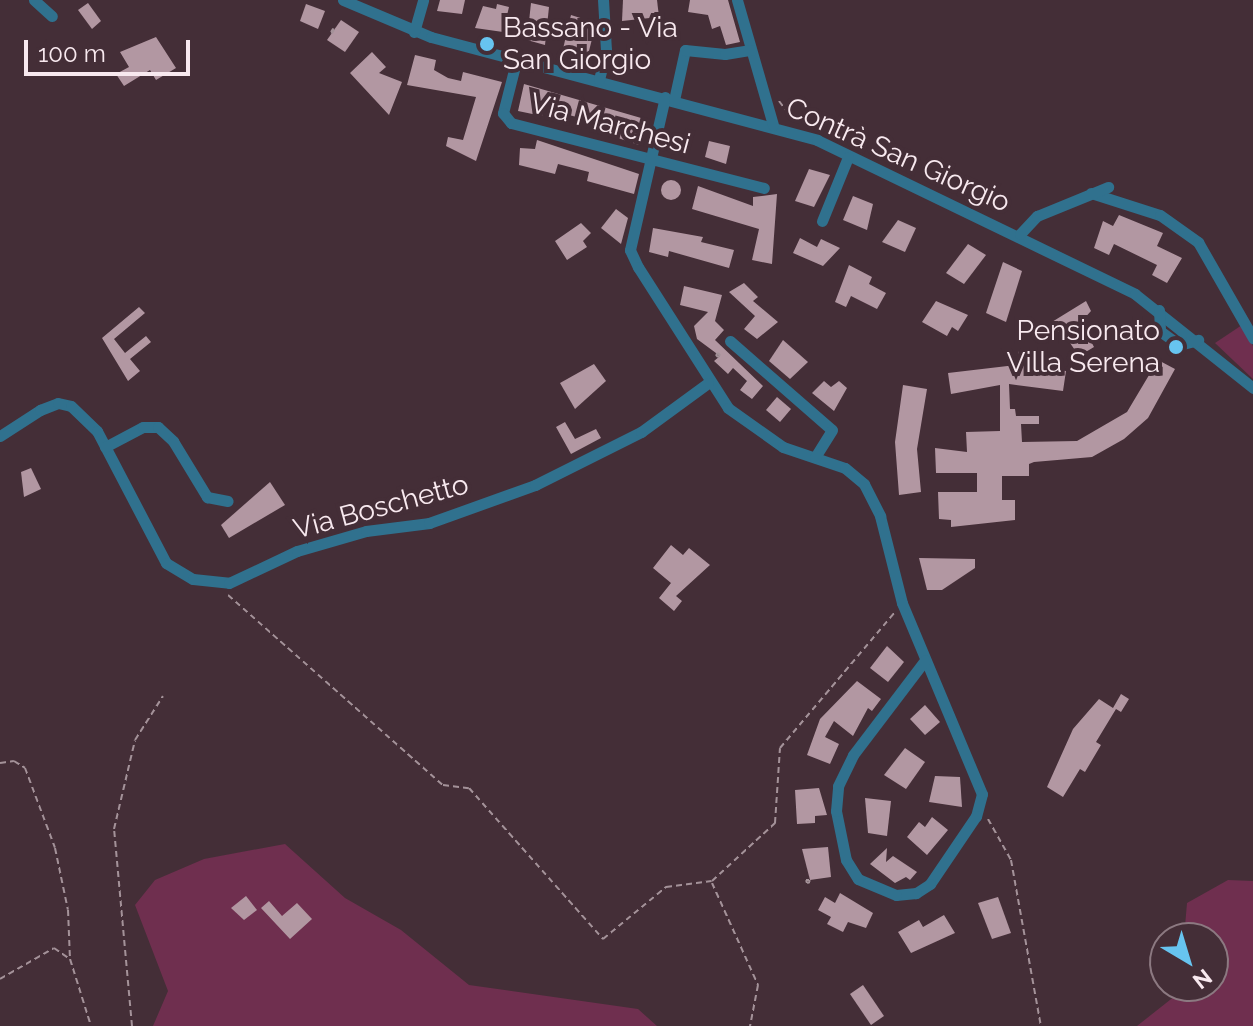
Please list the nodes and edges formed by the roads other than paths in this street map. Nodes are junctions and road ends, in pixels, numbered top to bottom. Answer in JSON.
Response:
{"nodes":[{"id":1,"x":34,"y":0,"type":"edge"},
{"id":2,"x":343,"y":0,"type":"edge"},
{"id":3,"x":423,"y":0,"type":"edge"},
{"id":4,"x":603,"y":0,"type":"edge"},
{"id":5,"x":737,"y":0,"type":"edge"},
{"id":6,"x":52,"y":16,"type":"dead end"},
{"id":7,"x":414,"y":32,"type":"junction"},
{"id":8,"x":751,"y":50,"type":"junction"},
{"id":9,"x":517,"y":58,"type":"junction"},
{"id":10,"x":599,"y":80,"type":"junction"},
{"id":11,"x":669,"y":98,"type":"junction"},
{"id":12,"x":773,"y":125,"type":"junction"},
{"id":13,"x":848,"y":157,"type":"junction"},
{"id":14,"x":651,"y":160,"type":"junction"},
{"id":15,"x":1108,"y":187,"type":"dead end"},
{"id":16,"x":764,"y":188,"type":"dead end"},
{"id":17,"x":1091,"y":193,"type":"junction"},
{"id":18,"x":822,"y":221,"type":"dead end"},
{"id":19,"x":1020,"y":234,"type":"junction"},
{"id":20,"x":1253,"y":338,"type":"edge"},
{"id":21,"x":730,"y":341,"type":"dead end"},
{"id":22,"x":708,"y":383,"type":"junction"},
{"id":23,"x":1253,"y":388,"type":"edge"},
{"id":24,"x":0,"y":436,"type":"edge"},
{"id":25,"x":105,"y":447,"type":"junction"},
{"id":26,"x":815,"y":457,"type":"junction"},
{"id":27,"x":228,"y":501,"type":"dead end"},
{"id":28,"x":925,"y":660,"type":"junction"}],
"edges":[{"from":1,"to":6,"type":"street"},
{"from":2,"to":7,"type":"street","name":"Contrà San Giorgio"},
{"from":3,"to":7,"type":"street"},
{"from":4,"to":10,"type":"street"},
{"from":5,"to":8,"type":"street"},
{"from":7,"to":9,"type":"street","name":"Contrà San Giorgio"},
{"from":8,"to":11,"type":"street"},
{"from":8,"to":12,"type":"street"},
{"from":9,"to":10,"type":"street","name":"Contrà San Giorgio"},
{"from":9,"to":14,"type":"street","name":"Via Marchesi"},
{"from":10,"to":11,"type":"street","name":"Contrà San Giorgio"},
{"from":11,"to":12,"type":"street","name":"Contrà San Giorgio"},
{"from":11,"to":14,"type":"street"},
{"from":12,"to":13,"type":"street","name":"Contrà San Giorgio"},
{"from":13,"to":18,"type":"street"},
{"from":13,"to":19,"type":"street","name":"Contrà San Giorgio"},
{"from":14,"to":16,"type":"street","name":"Via Marchesi"},
{"from":14,"to":22,"type":"street"},
{"from":15,"to":17,"type":"street","name":"Contrà San Giorgio"},
{"from":17,"to":19,"type":"street","name":"Contrà San Giorgio"},
{"from":17,"to":20,"type":"street"},
{"from":19,"to":23,"type":"street","name":"Contrà San Giorgio"},
{"from":21,"to":26,"type":"street"},
{"from":22,"to":25,"type":"street","name":"Via Boschetto"},
{"from":22,"to":26,"type":"street"},
{"from":24,"to":25,"type":"street","name":"Via Boschetto"},
{"from":25,"to":27,"type":"street"},
{"from":26,"to":28,"type":"street"},
{"from":28,"to":28,"type":"street"}]}
